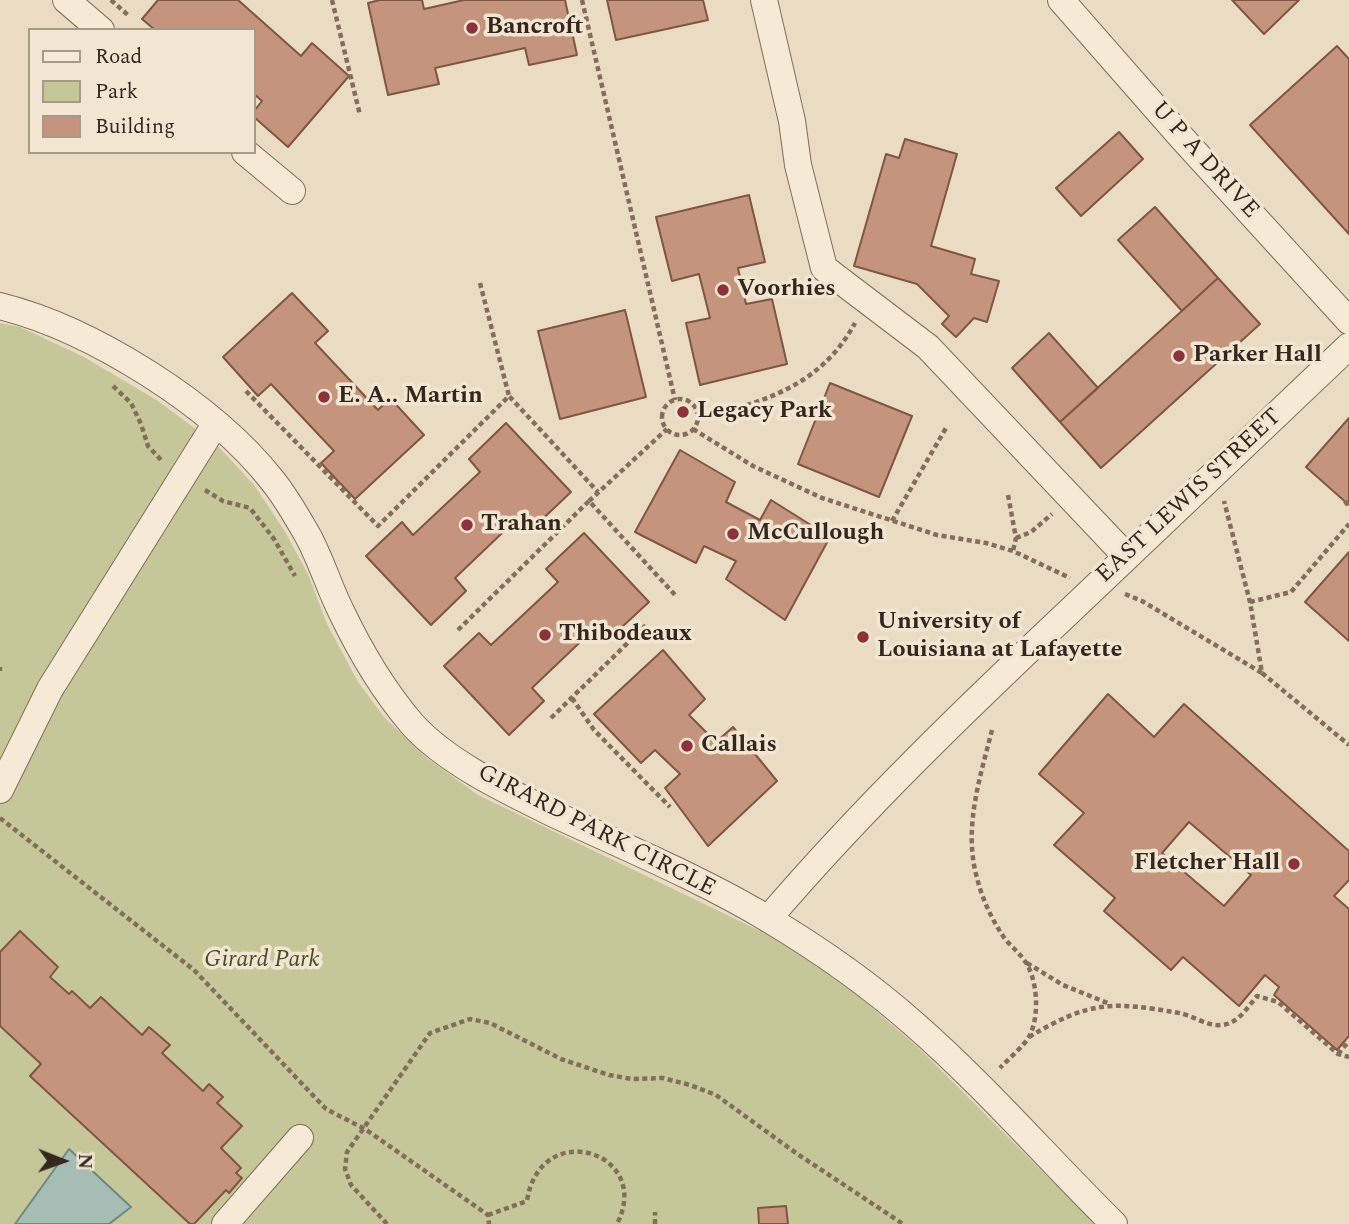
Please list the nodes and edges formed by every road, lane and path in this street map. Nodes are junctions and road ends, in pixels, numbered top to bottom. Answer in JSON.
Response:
{"nodes":[{"id":1,"x":66,"y":0,"type":"edge"},
{"id":2,"x":111,"y":0,"type":"edge"},
{"id":3,"x":332,"y":0,"type":"edge"},
{"id":4,"x":582,"y":0,"type":"edge"},
{"id":5,"x":764,"y":0,"type":"edge"},
{"id":6,"x":1061,"y":0,"type":"edge"},
{"id":7,"x":129,"y":16,"type":"dead end"},
{"id":8,"x":99,"y":28,"type":"edge"},
{"id":9,"x":360,"y":115,"type":"dead end"},
{"id":10,"x":247,"y":154,"type":"edge"},
{"id":11,"x":292,"y":191,"type":"dead end"},
{"id":12,"x":480,"y":283,"type":"dead end"},
{"id":13,"x":866,"y":300,"type":"junction"},
{"id":14,"x":0,"y":306,"type":"edge"},
{"id":15,"x":1349,"y":321,"type":"edge"},
{"id":16,"x":1349,"y":346,"type":"edge"},
{"id":17,"x":246,"y":391,"type":"dead end"},
{"id":18,"x":509,"y":396,"type":"junction"},
{"id":19,"x":675,"y":400,"type":"junction"},
{"id":20,"x":697,"y":418,"type":"junction"},
{"id":21,"x":216,"y":423,"type":"junction"},
{"id":22,"x":946,"y":428,"type":"dead end"},
{"id":23,"x":667,"y":429,"type":"junction"},
{"id":24,"x":693,"y":429,"type":"junction"},
{"id":25,"x":598,"y":492,"type":"junction"},
{"id":26,"x":1008,"y":495,"type":"dead end"},
{"id":27,"x":1071,"y":498,"type":"junction"},
{"id":28,"x":1224,"y":500,"type":"dead end"},
{"id":29,"x":589,"y":501,"type":"junction"},
{"id":30,"x":1345,"y":501,"type":"dead end"},
{"id":31,"x":1349,"y":507,"type":"edge"},
{"id":32,"x":892,"y":522,"type":"junction"},
{"id":33,"x":1349,"y":524,"type":"edge"},
{"id":34,"x":1016,"y":538,"type":"junction"},
{"id":35,"x":1013,"y":551,"type":"junction"},
{"id":36,"x":1127,"y":557,"type":"junction"},
{"id":37,"x":1093,"y":589,"type":"junction"},
{"id":38,"x":676,"y":596,"type":"dead end"},
{"id":39,"x":1250,"y":602,"type":"junction"},
{"id":40,"x":646,"y":625,"type":"dead end"},
{"id":41,"x":458,"y":630,"type":"dead end"},
{"id":42,"x":1262,"y":673,"type":"junction"},
{"id":43,"x":572,"y":698,"type":"junction"},
{"id":44,"x":551,"y":718,"type":"dead end"},
{"id":45,"x":992,"y":730,"type":"dead end"},
{"id":46,"x":1349,"y":745,"type":"edge"},
{"id":47,"x":0,"y":790,"type":"edge"},
{"id":48,"x":670,"y":807,"type":"dead end"},
{"id":49,"x":0,"y":818,"type":"edge"},
{"id":50,"x":768,"y":919,"type":"junction"},
{"id":51,"x":1026,"y":962,"type":"junction"},
{"id":52,"x":1111,"y":1004,"type":"junction"},
{"id":53,"x":1029,"y":1038,"type":"junction"},
{"id":54,"x":1349,"y":1041,"type":"edge"},
{"id":55,"x":1338,"y":1054,"type":"junction"},
{"id":56,"x":1349,"y":1057,"type":"edge"},
{"id":57,"x":1000,"y":1068,"type":"dead end"},
{"id":58,"x":365,"y":1129,"type":"junction"},
{"id":59,"x":300,"y":1138,"type":"dead end"},
{"id":60,"x":655,"y":1212,"type":"dead end"},
{"id":61,"x":488,"y":1215,"type":"junction"},
{"id":62,"x":225,"y":1224,"type":"edge"},
{"id":63,"x":387,"y":1224,"type":"edge"},
{"id":64,"x":489,"y":1224,"type":"edge"},
{"id":65,"x":617,"y":1224,"type":"edge"},
{"id":66,"x":655,"y":1224,"type":"edge"},
{"id":67,"x":903,"y":1224,"type":"edge"},
{"id":68,"x":1114,"y":1224,"type":"edge"}],
"edges":[{"from":1,"to":8,"type":"street"},
{"from":2,"to":7,"type":"path"},
{"from":3,"to":9,"type":"path"},
{"from":4,"to":19,"type":"path"},
{"from":5,"to":13,"type":"street"},
{"from":6,"to":15,"type":"street","name":"U P A DRIVE"},
{"from":10,"to":11,"type":"street"},
{"from":12,"to":18,"type":"path"},
{"from":13,"to":20,"type":"path"},
{"from":13,"to":27,"type":"street"},
{"from":14,"to":21,"type":"street","name":"GIRARD PARK CIRCLE"},
{"from":16,"to":36,"type":"street","name":"EAST LEWIS STREET"},
{"from":17,"to":18,"type":"path"},
{"from":18,"to":25,"type":"path"},
{"from":19,"to":20,"type":"path"},
{"from":19,"to":23,"type":"path"},
{"from":20,"to":24,"type":"path"},
{"from":21,"to":47,"type":"street"},
{"from":21,"to":50,"type":"street","name":"GIRARD PARK CIRCLE"},
{"from":22,"to":32,"type":"path"},
{"from":23,"to":24,"type":"path"},
{"from":23,"to":25,"type":"path"},
{"from":24,"to":32,"type":"path"},
{"from":25,"to":29,"type":"path"},
{"from":26,"to":34,"type":"path"},
{"from":27,"to":34,"type":"path"},
{"from":27,"to":36,"type":"street"},
{"from":28,"to":39,"type":"path"},
{"from":29,"to":38,"type":"path"},
{"from":29,"to":41,"type":"path"},
{"from":30,"to":31,"type":"path"},
{"from":32,"to":35,"type":"path"},
{"from":33,"to":39,"type":"path"},
{"from":34,"to":35,"type":"path"},
{"from":35,"to":37,"type":"path"},
{"from":36,"to":37,"type":"street","name":"EAST LEWIS STREET"},
{"from":37,"to":42,"type":"path"},
{"from":37,"to":50,"type":"street","name":"EAST LEWIS STREET"},
{"from":39,"to":42,"type":"path"},
{"from":40,"to":43,"type":"path"},
{"from":42,"to":46,"type":"path"},
{"from":43,"to":44,"type":"path"},
{"from":43,"to":48,"type":"path"},
{"from":45,"to":51,"type":"path"},
{"from":49,"to":58,"type":"path"},
{"from":50,"to":68,"type":"street","name":"GIRARD PARK CIRCLE"},
{"from":51,"to":52,"type":"path"},
{"from":51,"to":53,"type":"path"},
{"from":52,"to":53,"type":"path"},
{"from":52,"to":55,"type":"path"},
{"from":53,"to":57,"type":"path"},
{"from":54,"to":55,"type":"path"},
{"from":55,"to":56,"type":"path"},
{"from":58,"to":61,"type":"path"},
{"from":58,"to":63,"type":"path"},
{"from":58,"to":67,"type":"path"},
{"from":59,"to":62,"type":"street"},
{"from":60,"to":66,"type":"path"},
{"from":61,"to":64,"type":"path"},
{"from":61,"to":65,"type":"path"}]}
